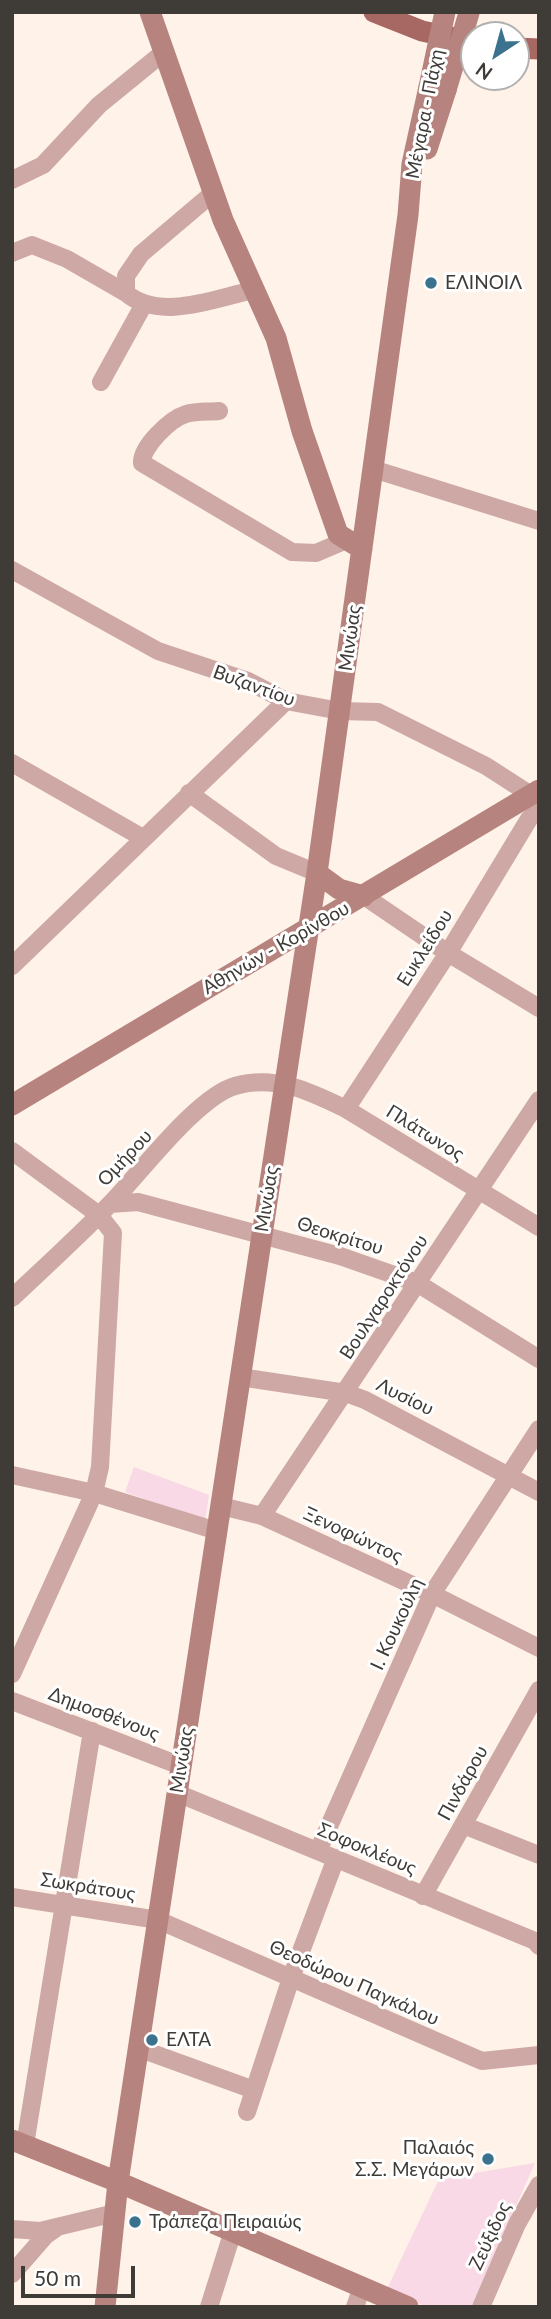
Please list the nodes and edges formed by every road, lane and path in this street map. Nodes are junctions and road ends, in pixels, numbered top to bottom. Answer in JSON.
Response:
{"nodes":[{"id":1,"x":150,"y":12,"type":"edge"},
{"id":2,"x":374,"y":12,"type":"edge"},
{"id":3,"x":445,"y":12,"type":"edge"},
{"id":4,"x":470,"y":12,"type":"edge"},
{"id":5,"x":460,"y":39,"type":"edge"},
{"id":6,"x":164,"y":52,"type":"junction"},
{"id":7,"x":437,"y":88,"type":"junction"},
{"id":8,"x":12,"y":180,"type":"edge"},
{"id":9,"x":213,"y":193,"type":"junction"},
{"id":10,"x":408,"y":215,"type":"joint"},
{"id":11,"x":12,"y":253,"type":"edge"},
{"id":12,"x":254,"y":290,"type":"junction"},
{"id":13,"x":126,"y":293,"type":"junction"},
{"id":14,"x":144,"y":304,"type":"junction"},
{"id":15,"x":101,"y":382,"type":"dead end"},
{"id":16,"x":219,"y":411,"type":"dead end"},
{"id":17,"x":373,"y":469,"type":"junction"},
{"id":18,"x":539,"y":521,"type":"edge"},
{"id":19,"x":353,"y":545,"type":"junction"},
{"id":20,"x":12,"y":570,"type":"edge"},
{"id":21,"x":286,"y":701,"type":"junction"},
{"id":22,"x":340,"y":711,"type":"junction"},
{"id":23,"x":12,"y":763,"type":"edge"},
{"id":24,"x":189,"y":793,"type":"junction"},
{"id":25,"x":537,"y":799,"type":"edge"},
{"id":26,"x":143,"y":838,"type":"junction"},
{"id":27,"x":317,"y":873,"type":"junction"},
{"id":28,"x":364,"y":896,"type":"junction"},
{"id":29,"x":309,"y":926,"type":"junction"},
{"id":30,"x":448,"y":953,"type":"junction"},
{"id":31,"x":12,"y":966,"type":"edge"},
{"id":32,"x":539,"y":1008,"type":"edge"},
{"id":33,"x":285,"y":1082,"type":"junction"},
{"id":34,"x":539,"y":1100,"type":"edge"},
{"id":35,"x":12,"y":1104,"type":"edge"},
{"id":36,"x":346,"y":1109,"type":"junction"},
{"id":37,"x":12,"y":1152,"type":"edge"},
{"id":38,"x":480,"y":1191,"type":"junction"},
{"id":39,"x":104,"y":1210,"type":"junction"},
{"id":40,"x":539,"y":1227,"type":"edge"},
{"id":41,"x":262,"y":1235,"type":"junction"},
{"id":42,"x":416,"y":1283,"type":"junction"},
{"id":43,"x":12,"y":1298,"type":"edge"},
{"id":44,"x":539,"y":1359,"type":"edge"},
{"id":45,"x":240,"y":1377,"type":"junction"},
{"id":46,"x":346,"y":1393,"type":"junction"},
{"id":47,"x":539,"y":1429,"type":"edge"},
{"id":48,"x":508,"y":1474,"type":"junction"},
{"id":49,"x":12,"y":1475,"type":"edge"},
{"id":50,"x":539,"y":1492,"type":"edge"},
{"id":51,"x":94,"y":1493,"type":"junction"},
{"id":52,"x":221,"y":1506,"type":"junction"},
{"id":53,"x":262,"y":1516,"type":"junction"},
{"id":54,"x":217,"y":1531,"type":"junction"},
{"id":55,"x":432,"y":1594,"type":"junction"},
{"id":56,"x":539,"y":1648,"type":"edge"},
{"id":57,"x":12,"y":1674,"type":"edge"},
{"id":58,"x":539,"y":1690,"type":"edge"},
{"id":59,"x":12,"y":1701,"type":"edge"},
{"id":60,"x":92,"y":1731,"type":"junction"},
{"id":61,"x":181,"y":1766,"type":"junction"},
{"id":62,"x":177,"y":1793,"type":"junction"},
{"id":63,"x":463,"y":1825,"type":"junction"},
{"id":64,"x":318,"y":1850,"type":"junction"},
{"id":65,"x":539,"y":1855,"type":"edge"},
{"id":66,"x":336,"y":1858,"type":"junction"},
{"id":67,"x":423,"y":1896,"type":"junction"},
{"id":68,"x":12,"y":1897,"type":"edge"},
{"id":69,"x":63,"y":1903,"type":"junction"},
{"id":70,"x":158,"y":1920,"type":"junction"},
{"id":71,"x":539,"y":1945,"type":"edge"},
{"id":72,"x":291,"y":1978,"type":"junction"},
{"id":73,"x":138,"y":2048,"type":"junction"},
{"id":74,"x":539,"y":2054,"type":"edge"},
{"id":75,"x":254,"y":2090,"type":"junction"},
{"id":76,"x":247,"y":2112,"type":"dead end"},
{"id":77,"x":19,"y":2143,"type":"edge"},
{"id":78,"x":118,"y":2182,"type":"junction"},
{"id":79,"x":539,"y":2185,"type":"edge"},
{"id":80,"x":115,"y":2213,"type":"junction"},
{"id":81,"x":58,"y":2227,"type":"junction"},
{"id":82,"x":12,"y":2229,"type":"edge"},
{"id":83,"x":233,"y":2231,"type":"junction"},
{"id":84,"x":12,"y":2274,"type":"edge"},
{"id":85,"x":358,"y":2297,"type":"edge"},
{"id":86,"x":105,"y":2307,"type":"edge"},
{"id":87,"x":209,"y":2307,"type":"edge"},
{"id":88,"x":408,"y":2307,"type":"edge"},
{"id":89,"x":481,"y":2307,"type":"edge"}],
"edges":[{"from":1,"to":6,"type":"main road"},
{"from":2,"to":5,"type":"main road"},
{"from":3,"to":7,"type":"main road","name":"Μέγαρα - Πάχη","bridge":true},
{"from":4,"to":7,"type":"main road","name":"Μέγαρα - Πάχη","bridge":true},
{"from":6,"to":8,"type":"street"},
{"from":6,"to":9,"type":"main road"},
{"from":7,"to":10,"type":"main road","name":"Μέγαρα - Πάχη"},
{"from":9,"to":12,"type":"main road"},
{"from":9,"to":13,"type":"street"},
{"from":10,"to":17,"type":"main road","name":"Μινώας"},
{"from":11,"to":13,"type":"street"},
{"from":12,"to":14,"type":"street"},
{"from":12,"to":19,"type":"main road"},
{"from":13,"to":14,"type":"street"},
{"from":14,"to":15,"type":"street"},
{"from":16,"to":19,"type":"street"},
{"from":17,"to":18,"type":"street"},
{"from":17,"to":19,"type":"main road","name":"Μινώας"},
{"from":19,"to":22,"type":"main road","name":"Μινώας"},
{"from":20,"to":21,"type":"street","name":"Βυζαντίου"},
{"from":21,"to":22,"type":"street","name":"Βυζαντίου"},
{"from":21,"to":24,"type":"street"},
{"from":22,"to":25,"type":"street","name":"Βυζαντίου"},
{"from":22,"to":27,"type":"main road","name":"Μινώας"},
{"from":23,"to":26,"type":"street"},
{"from":24,"to":26,"type":"street"},
{"from":24,"to":27,"type":"street"},
{"from":25,"to":28,"type":"main road","name":"Αθηνών - Κορίνθου"},
{"from":25,"to":30,"type":"street","name":"Ευκλείδου"},
{"from":26,"to":31,"type":"street"},
{"from":27,"to":28,"type":"main road"},
{"from":27,"to":29,"type":"main road","name":"Μινώας"},
{"from":28,"to":29,"type":"main road","name":"Αθηνών - Κορίνθου"},
{"from":28,"to":30,"type":"street"},
{"from":29,"to":33,"type":"main road","name":"Μινώας"},
{"from":29,"to":35,"type":"main road","name":"Αθηνών - Κορίνθου"},
{"from":30,"to":32,"type":"street"},
{"from":30,"to":36,"type":"street","name":"Ευκλείδου"},
{"from":33,"to":36,"type":"street","name":"Πλάτωνος"},
{"from":33,"to":39,"type":"street","name":"Ομήρου"},
{"from":33,"to":41,"type":"main road","name":"Μινώας"},
{"from":34,"to":38,"type":"street","name":"Βουλγαροκτόνου"},
{"from":36,"to":38,"type":"street","name":"Πλάτωνος"},
{"from":37,"to":39,"type":"street"},
{"from":38,"to":40,"type":"street","name":"Πλάτωνος"},
{"from":38,"to":42,"type":"street","name":"Βουλγαροκτόνου"},
{"from":39,"to":41,"type":"street","name":"Θεοκρίτου"},
{"from":39,"to":43,"type":"street","name":"Ομήρου"},
{"from":39,"to":51,"type":"street"},
{"from":41,"to":42,"type":"street","name":"Θεοκρίτου"},
{"from":41,"to":45,"type":"main road","name":"Μινώας"},
{"from":42,"to":44,"type":"street","name":"Θεοκρίτου"},
{"from":42,"to":46,"type":"street","name":"Βουλγαροκτόνου"},
{"from":45,"to":46,"type":"street","name":"Λυσίου"},
{"from":45,"to":52,"type":"main road","name":"Μινώας"},
{"from":46,"to":48,"type":"street","name":"Λυσίου"},
{"from":46,"to":53,"type":"street","name":"Βουλγαροκτόνου"},
{"from":47,"to":48,"type":"street","name":"Ι. Κουκούλη"},
{"from":48,"to":50,"type":"street","name":"Λυσίου"},
{"from":48,"to":55,"type":"street","name":"Ι. Κουκούλη"},
{"from":49,"to":51,"type":"street"},
{"from":51,"to":54,"type":"street"},
{"from":51,"to":57,"type":"street"},
{"from":52,"to":53,"type":"street","name":"Ξενοφώντος"},
{"from":52,"to":54,"type":"main road","name":"Μινώας"},
{"from":53,"to":55,"type":"street","name":"Ξενοφώντος"},
{"from":54,"to":61,"type":"main road","name":"Μινώας"},
{"from":55,"to":56,"type":"street","name":"Ξενοφώντος"},
{"from":55,"to":64,"type":"street","name":"Ι. Κουκούλη"},
{"from":58,"to":63,"type":"street","name":"Πινδάρου"},
{"from":59,"to":60,"type":"street","name":"Δημοσθένους"},
{"from":60,"to":61,"type":"street","name":"Δημοσθένους"},
{"from":60,"to":69,"type":"street"},
{"from":61,"to":62,"type":"main road","name":"Μινώας"},
{"from":62,"to":64,"type":"street","name":"Σοφοκλέους"},
{"from":62,"to":70,"type":"main road","name":"Μινώας"},
{"from":63,"to":65,"type":"street"},
{"from":63,"to":67,"type":"street","name":"Πινδάρου"},
{"from":64,"to":66,"type":"street","name":"Σοφοκλέους"},
{"from":66,"to":67,"type":"street","name":"Σοφοκλέους"},
{"from":66,"to":72,"type":"street"},
{"from":67,"to":71,"type":"street","name":"Σοφοκλέους"},
{"from":68,"to":69,"type":"street","name":"Σωκράτους"},
{"from":69,"to":70,"type":"street","name":"Σωκράτους"},
{"from":69,"to":77,"type":"street"},
{"from":70,"to":72,"type":"street","name":"Θεοδώρου Παγκάλου"},
{"from":70,"to":73,"type":"main road","name":"Μινώας"},
{"from":72,"to":74,"type":"street","name":"Θεοδώρου Παγκάλου"},
{"from":72,"to":75,"type":"street"},
{"from":73,"to":75,"type":"street"},
{"from":73,"to":78,"type":"main road","name":"Μινώας"},
{"from":75,"to":76,"type":"street"},
{"from":77,"to":78,"type":"main road"},
{"from":78,"to":80,"type":"main road","name":"Μινώας"},
{"from":78,"to":83,"type":"main road"},
{"from":79,"to":89,"type":"street","name":"Ζεύξιδος"},
{"from":80,"to":81,"type":"street"},
{"from":80,"to":86,"type":"main road","name":"Μινώας"},
{"from":81,"to":82,"type":"street"},
{"from":81,"to":84,"type":"street"},
{"from":83,"to":85,"type":"main road"},
{"from":83,"to":87,"type":"street"},
{"from":85,"to":88,"type":"main road"}]}
